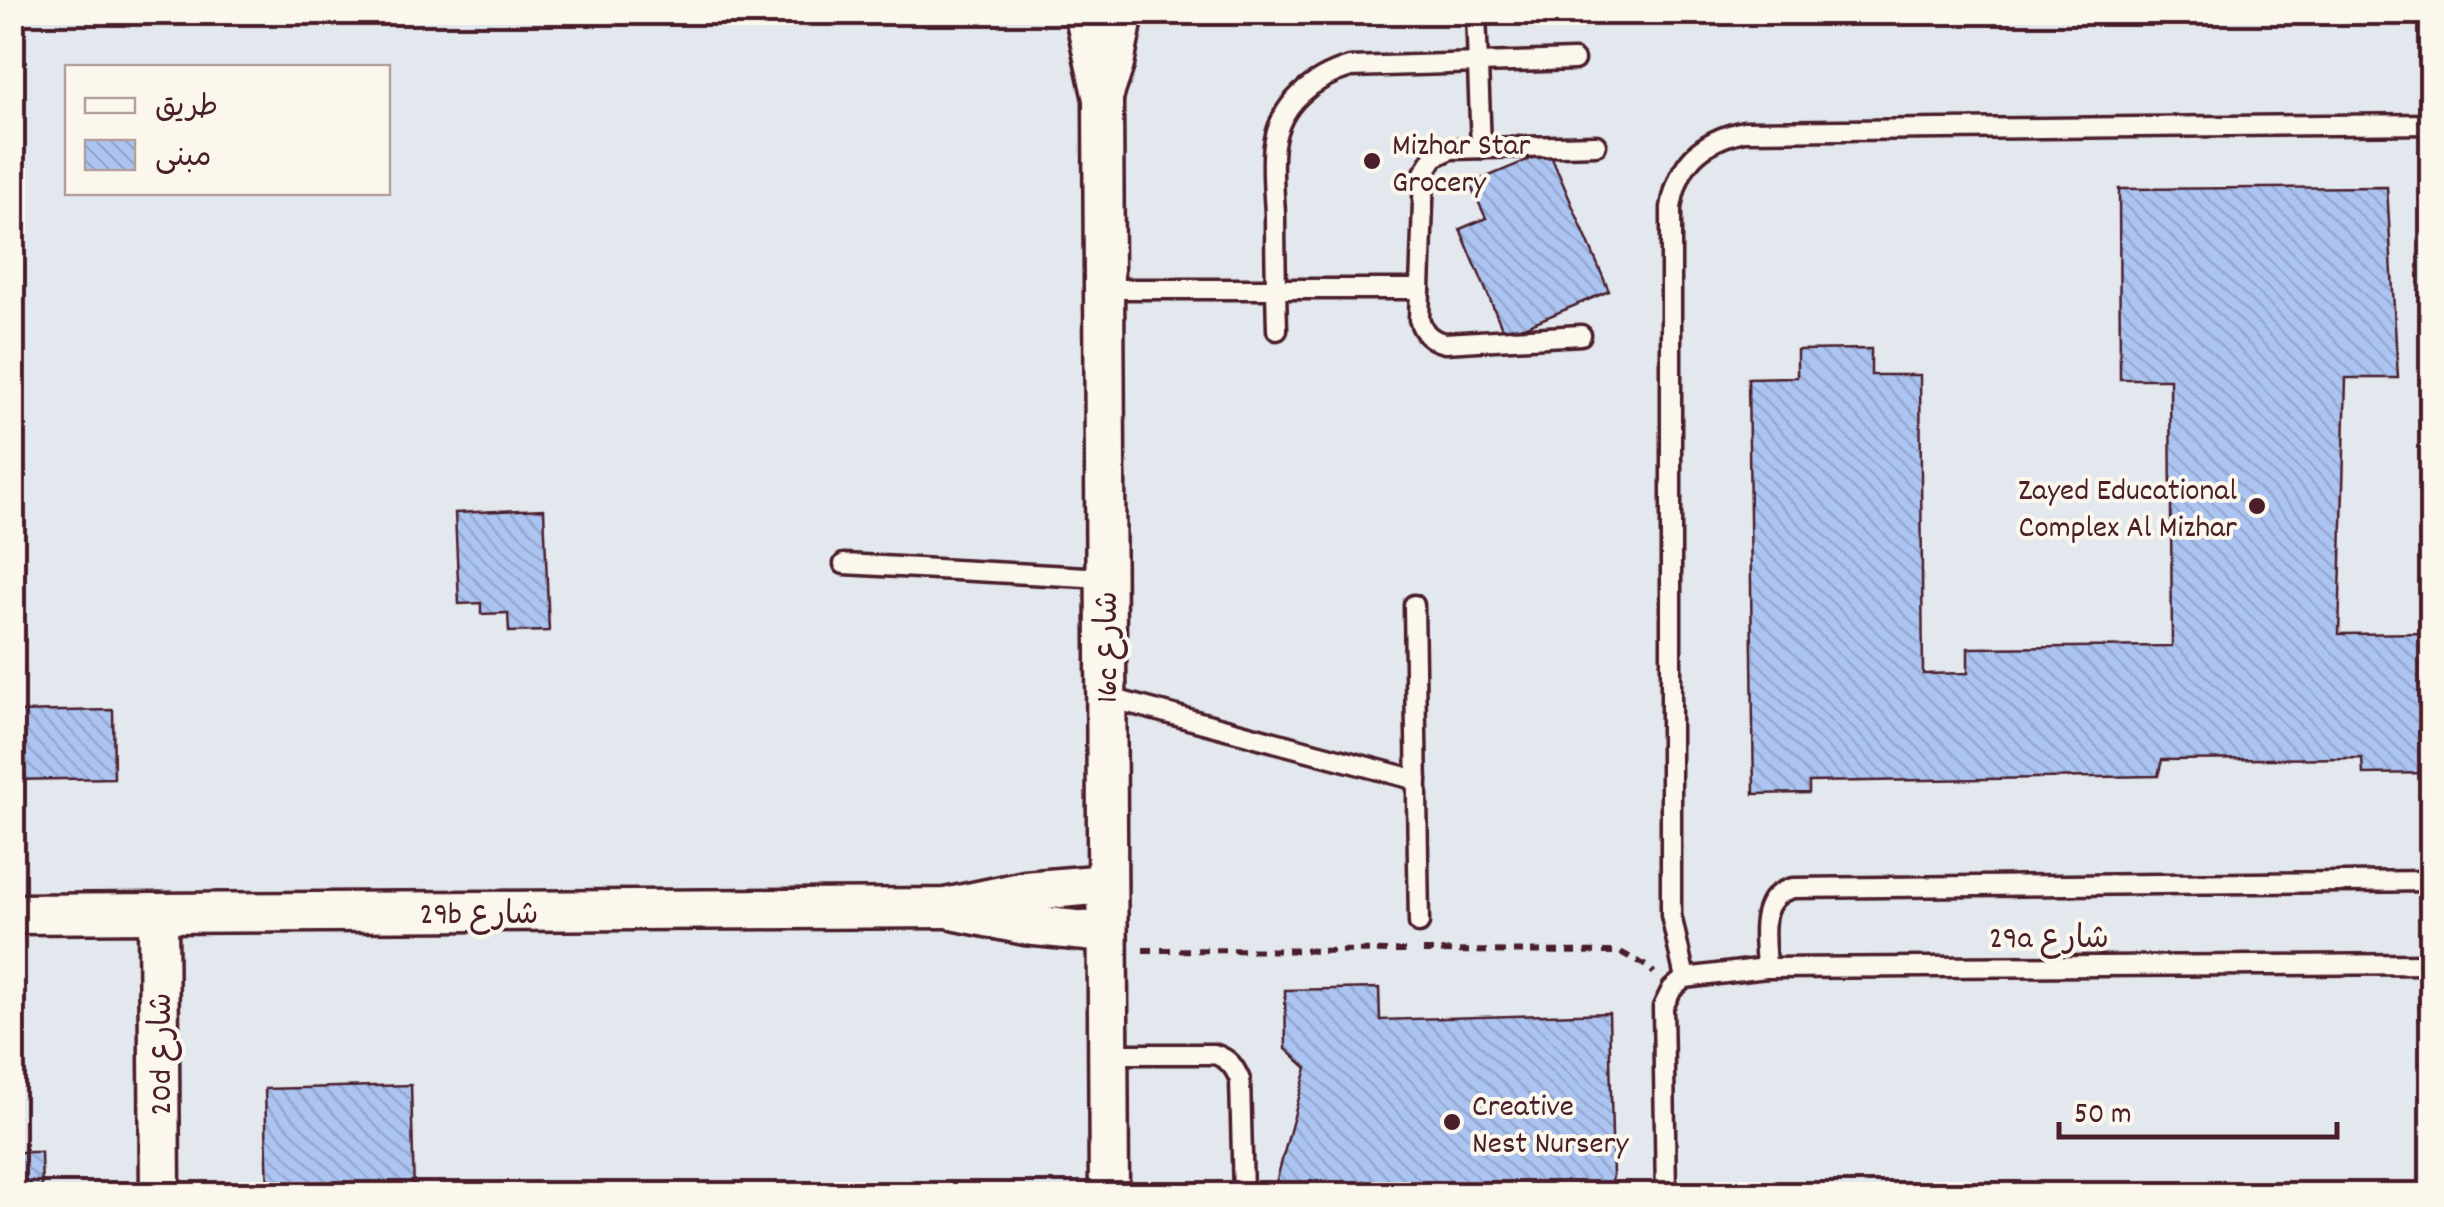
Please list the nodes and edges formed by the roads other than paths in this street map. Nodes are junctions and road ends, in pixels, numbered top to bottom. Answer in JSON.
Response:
{"nodes":[{"id":1,"x":1084,"y":12,"type":"edge"},
{"id":2,"x":1124,"y":12,"type":"edge"},
{"id":3,"x":1476,"y":12,"type":"edge"},
{"id":4,"x":1574,"y":60,"type":"dead end"},
{"id":5,"x":1478,"y":63,"type":"junction"},
{"id":6,"x":1103,"y":99,"type":"junction"},
{"id":7,"x":2432,"y":124,"type":"edge"},
{"id":8,"x":1596,"y":144,"type":"dead end"},
{"id":9,"x":1481,"y":148,"type":"junction"},
{"id":10,"x":1104,"y":289,"type":"junction"},
{"id":11,"x":1276,"y":289,"type":"junction"},
{"id":12,"x":1420,"y":289,"type":"junction"},
{"id":13,"x":1276,"y":330,"type":"dead end"},
{"id":14,"x":1581,"y":335,"type":"dead end"},
{"id":15,"x":844,"y":564,"type":"dead end"},
{"id":16,"x":1105,"y":578,"type":"junction"},
{"id":17,"x":1414,"y":606,"type":"dead end"},
{"id":18,"x":1106,"y":698,"type":"junction"},
{"id":19,"x":1417,"y":780,"type":"junction"},
{"id":20,"x":2432,"y":881,"type":"edge"},
{"id":21,"x":1107,"y":884,"type":"junction"},
{"id":22,"x":945,"y":908,"type":"junction"},
{"id":23,"x":158,"y":913,"type":"junction"},
{"id":24,"x":12,"y":914,"type":"edge"},
{"id":25,"x":1419,"y":923,"type":"dead end"},
{"id":26,"x":1107,"y":941,"type":"junction"},
{"id":27,"x":2432,"y":964,"type":"edge"},
{"id":28,"x":1766,"y":968,"type":"junction"},
{"id":29,"x":1678,"y":984,"type":"junction"},
{"id":30,"x":1108,"y":1054,"type":"junction"},
{"id":31,"x":160,"y":1194,"type":"edge"},
{"id":32,"x":1109,"y":1194,"type":"edge"},
{"id":33,"x":1243,"y":1194,"type":"edge"},
{"id":34,"x":1666,"y":1194,"type":"edge"}],
"edges":[{"from":1,"to":6,"type":"street","name":"16c شارع"},
{"from":2,"to":6,"type":"street","name":"16c شارع"},
{"from":3,"to":5,"type":"lane"},
{"from":4,"to":5,"type":"lane"},
{"from":5,"to":9,"type":"lane"},
{"from":5,"to":11,"type":"lane"},
{"from":6,"to":10,"type":"street","name":"16c شارع"},
{"from":7,"to":29,"type":"lane"},
{"from":8,"to":9,"type":"lane"},
{"from":9,"to":12,"type":"lane"},
{"from":10,"to":11,"type":"lane"},
{"from":10,"to":16,"type":"street","name":"16c شارع"},
{"from":11,"to":12,"type":"lane"},
{"from":11,"to":13,"type":"lane"},
{"from":12,"to":14,"type":"lane"},
{"from":15,"to":16,"type":"lane"},
{"from":16,"to":18,"type":"street","name":"16c شارع"},
{"from":17,"to":19,"type":"lane"},
{"from":18,"to":19,"type":"lane"},
{"from":18,"to":21,"type":"street","name":"16c شارع"},
{"from":19,"to":25,"type":"lane"},
{"from":20,"to":28,"type":"lane"},
{"from":21,"to":22,"type":"street","name":"29b شارع"},
{"from":21,"to":26,"type":"street","name":"16c شارع"},
{"from":22,"to":23,"type":"street","name":"29b شارع"},
{"from":22,"to":26,"type":"street","name":"29b شارع"},
{"from":23,"to":24,"type":"street","name":"29b شارع"},
{"from":23,"to":31,"type":"street","name":"20d شارع"},
{"from":26,"to":30,"type":"street","name":"16c شارع"},
{"from":27,"to":28,"type":"lane","name":"29a شارع"},
{"from":28,"to":29,"type":"lane","name":"29a شارع"},
{"from":29,"to":34,"type":"lane"},
{"from":30,"to":32,"type":"street","name":"16c شارع"},
{"from":30,"to":33,"type":"lane"}]}
